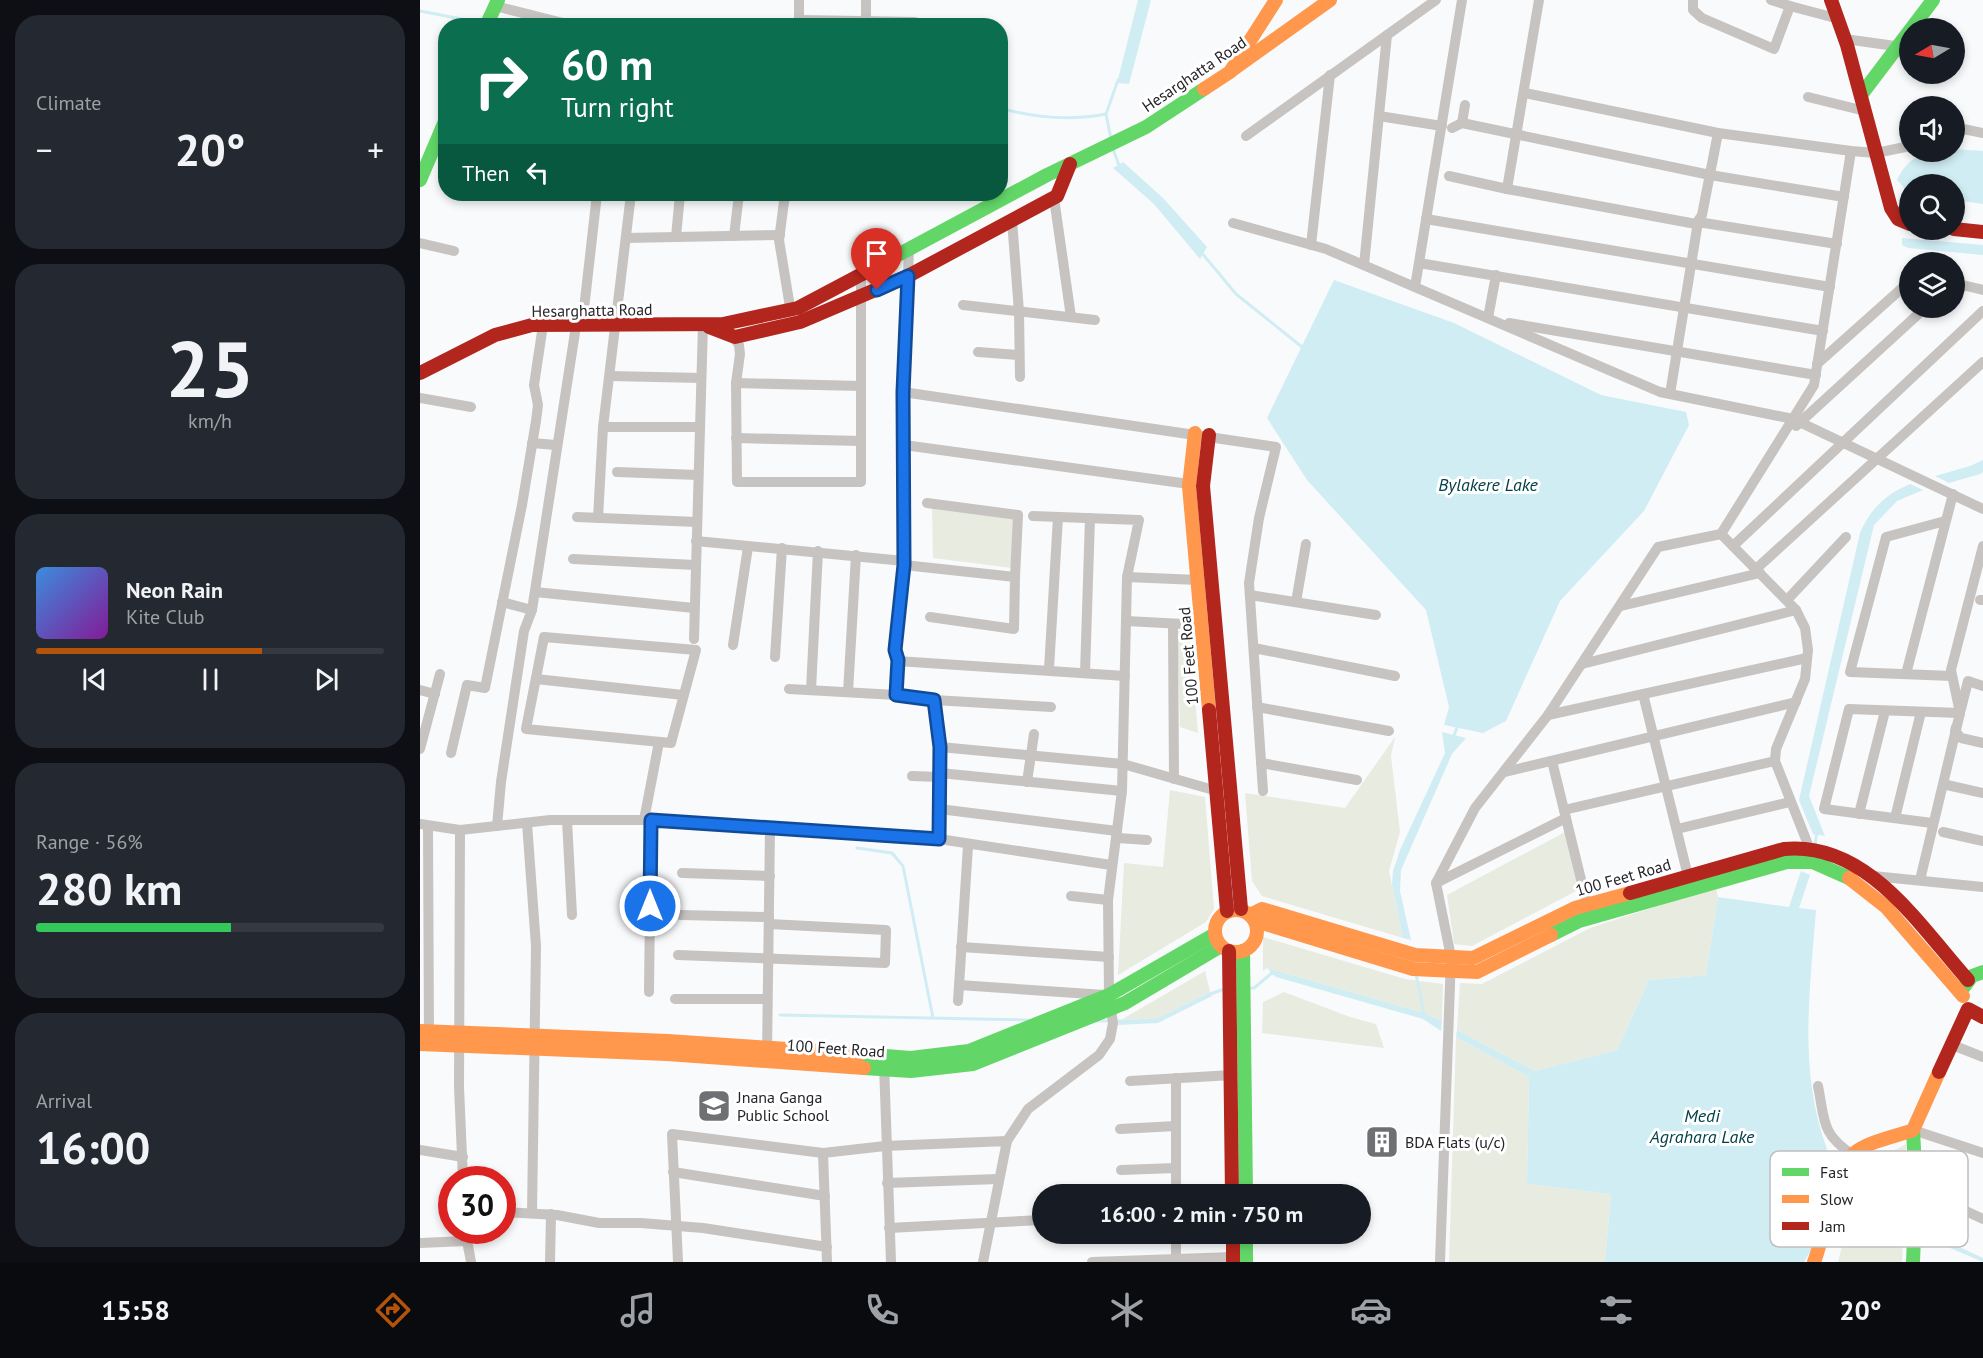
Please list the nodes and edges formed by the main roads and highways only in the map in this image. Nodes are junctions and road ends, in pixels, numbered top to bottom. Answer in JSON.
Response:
{"nodes":[{"id":1,"x":1330,"y":0,"type":"edge"},
{"id":2,"x":1831,"y":0,"type":"edge"},
{"id":3,"x":1933,"y":0,"type":"edge"},
{"id":4,"x":497,"y":3,"type":"edge"},
{"id":5,"x":1271,"y":3,"type":"edge"},
{"id":6,"x":490,"y":18,"type":"edge"},
{"id":7,"x":1230,"y":72,"type":"junction"},
{"id":8,"x":1861,"y":95,"type":"junction"},
{"id":9,"x":438,"y":138,"type":"edge"},
{"id":10,"x":1070,"y":164,"type":"junction"},
{"id":11,"x":420,"y":180,"type":"edge"},
{"id":12,"x":1008,"y":197,"type":"edge"},
{"id":13,"x":1001,"y":201,"type":"edge"},
{"id":14,"x":1899,"y":219,"type":"edge"},
{"id":15,"x":1965,"y":230,"type":"edge"},
{"id":16,"x":1983,"y":232,"type":"edge"},
{"id":17,"x":703,"y":324,"type":"junction"},
{"id":18,"x":420,"y":373,"type":"edge"},
{"id":19,"x":1195,"y":433,"type":"road end"},
{"id":20,"x":1209,"y":435,"type":"road end"},
{"id":21,"x":1793,"y":854,"type":"junction"},
{"id":22,"x":1823,"y":857,"type":"junction"},
{"id":23,"x":1244,"y":915,"type":"junction"},
{"id":24,"x":1230,"y":952,"type":"junction"},
{"id":25,"x":1451,"y":964,"type":"junction"},
{"id":26,"x":1983,"y":972,"type":"edge"},
{"id":27,"x":1968,"y":980,"type":"junction"},
{"id":28,"x":1966,"y":1003,"type":"junction"},
{"id":29,"x":1239,"y":1015,"type":"junction"},
{"id":30,"x":1983,"y":1016,"type":"edge"},
{"id":31,"x":424,"y":1038,"type":"edge"},
{"id":32,"x":1913,"y":1130,"type":"junction"},
{"id":33,"x":1863,"y":1151,"type":"edge"},
{"id":34,"x":1914,"y":1151,"type":"edge"},
{"id":35,"x":1232,"y":1184,"type":"edge"},
{"id":36,"x":1246,"y":1184,"type":"edge"},
{"id":37,"x":1235,"y":1244,"type":"edge"},
{"id":38,"x":1242,"y":1244,"type":"edge"},
{"id":39,"x":1821,"y":1247,"type":"edge"},
{"id":40,"x":1914,"y":1247,"type":"edge"},
{"id":41,"x":1237,"y":1260,"type":"edge"},
{"id":42,"x":1814,"y":1262,"type":"edge"},
{"id":43,"x":1913,"y":1262,"type":"edge"}],
"edges":[{"from":1,"to":7,"type":"main road","name":"Hesarghatta Road"},
{"from":2,"to":8,"type":"main road"},
{"from":3,"to":8,"type":"main road"},
{"from":4,"to":6,"type":"main road"},
{"from":5,"to":7,"type":"main road"},
{"from":7,"to":10,"type":"main road","name":"Hesarghatta Road"},
{"from":8,"to":14,"type":"main road"},
{"from":9,"to":11,"type":"main road"},
{"from":10,"to":12,"type":"main road","name":"Hesarghatta Road"},
{"from":10,"to":17,"type":"main road","name":"Hesarghatta Road"},
{"from":13,"to":17,"type":"main road","name":"Hesarghatta Road"},
{"from":15,"to":16,"type":"main road"},
{"from":17,"to":18,"type":"main road","name":"Hesarghatta Road"},
{"from":19,"to":23,"type":"main road","name":"100 Feet Road"},
{"from":20,"to":23,"type":"main road","name":"100 Feet Road"},
{"from":21,"to":22,"type":"main road","name":"100 Feet Road"},
{"from":21,"to":22,"type":"main road","name":"100 Feet Road"},
{"from":21,"to":25,"type":"main road","name":"100 Feet Road"},
{"from":21,"to":25,"type":"main road","name":"100 Feet Road"},
{"from":22,"to":27,"type":"main road","name":"100 Feet Road"},
{"from":22,"to":28,"type":"main road","name":"100 Feet Road"},
{"from":23,"to":24,"type":"main road"},
{"from":23,"to":24,"type":"main road"},
{"from":23,"to":25,"type":"main road","name":"100 Feet Road"},
{"from":24,"to":29,"type":"main road"},
{"from":24,"to":31,"type":"main road","name":"100 Feet Road"},
{"from":26,"to":27,"type":"main road"},
{"from":27,"to":28,"type":"main road"},
{"from":28,"to":30,"type":"main road","name":"100 Feet Road"},
{"from":28,"to":32,"type":"main road"},
{"from":29,"to":35,"type":"main road"},
{"from":29,"to":36,"type":"main road"},
{"from":32,"to":33,"type":"main road"},
{"from":32,"to":34,"type":"main road"},
{"from":37,"to":41,"type":"main road"},
{"from":38,"to":41,"type":"main road"},
{"from":39,"to":42,"type":"main road"},
{"from":40,"to":43,"type":"main road"}]}
